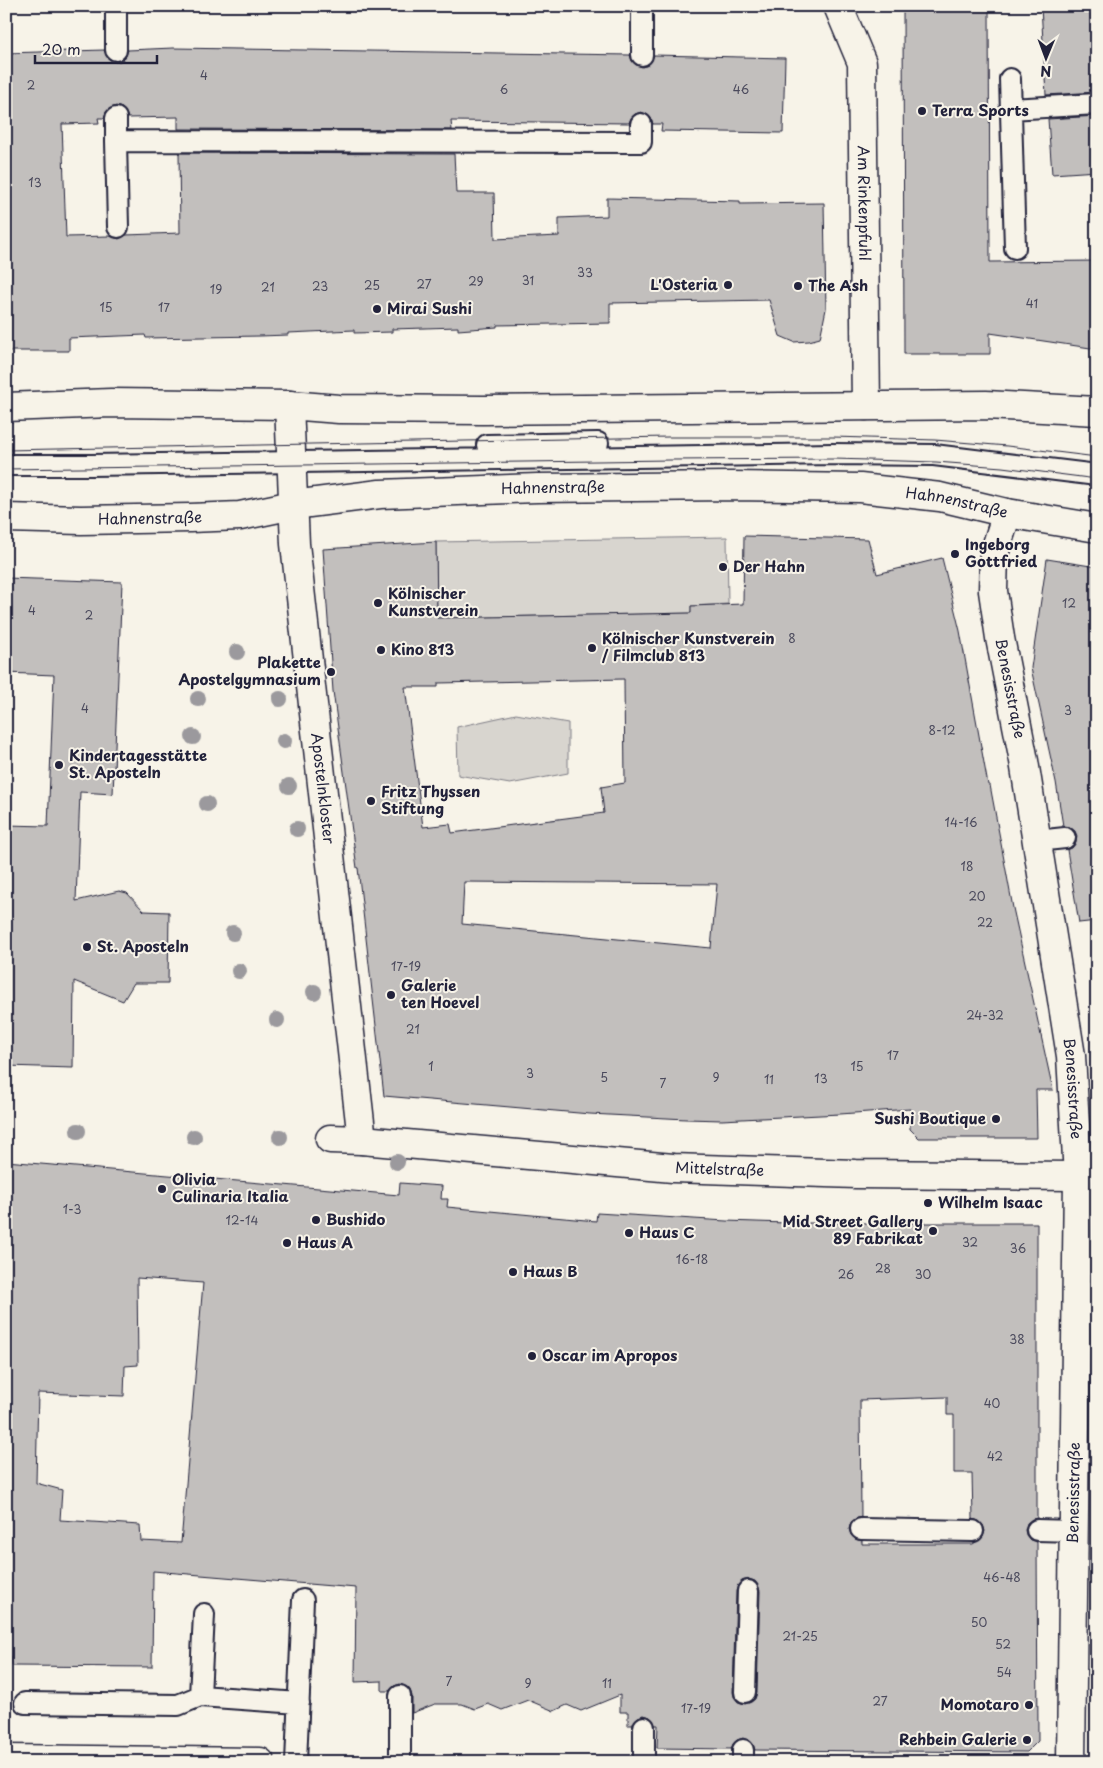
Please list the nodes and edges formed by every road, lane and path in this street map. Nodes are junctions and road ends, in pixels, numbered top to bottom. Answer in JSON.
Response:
{"nodes":[{"id":1,"x":116,"y":6,"type":"edge"},
{"id":2,"x":642,"y":6,"type":"edge"},
{"id":3,"x":838,"y":6,"type":"edge"},
{"id":4,"x":116,"y":50,"type":"dead end"},
{"id":5,"x":642,"y":55,"type":"dead end"},
{"id":6,"x":1010,"y":79,"type":"dead end"},
{"id":7,"x":1097,"y":104,"type":"edge"},
{"id":8,"x":1010,"y":109,"type":"junction"},
{"id":9,"x":116,"y":118,"type":"dead end"},
{"id":10,"x":641,"y":124,"type":"dead end"},
{"id":11,"x":116,"y":141,"type":"junction"},
{"id":12,"x":118,"y":227,"type":"dead end"},
{"id":13,"x":1015,"y":248,"type":"dead end"},
{"id":14,"x":289,"y":405,"type":"junction"},
{"id":15,"x":866,"y":406,"type":"junction"},
{"id":16,"x":6,"y":407,"type":"edge"},
{"id":17,"x":1097,"y":411,"type":"edge"},
{"id":18,"x":6,"y":451,"type":"edge"},
{"id":19,"x":291,"y":455,"type":"junction"},
{"id":20,"x":1097,"y":463,"type":"edge"},
{"id":21,"x":6,"y":465,"type":"edge"},
{"id":22,"x":1097,"y":475,"type":"edge"},
{"id":23,"x":293,"y":505,"type":"junction"},
{"id":24,"x":1007,"y":513,"type":"junction"},
{"id":25,"x":6,"y":518,"type":"edge"},
{"id":26,"x":1097,"y":528,"type":"edge"},
{"id":27,"x":1065,"y":838,"type":"dead end"},
{"id":28,"x":1037,"y":841,"type":"junction"},
{"id":29,"x":330,"y":1139,"type":"dead end"},
{"id":30,"x":362,"y":1140,"type":"junction"},
{"id":31,"x":1087,"y":1143,"type":"edge"},
{"id":32,"x":1078,"y":1176,"type":"junction"},
{"id":33,"x":861,"y":1529,"type":"dead end"},
{"id":34,"x":1037,"y":1530,"type":"dead end"},
{"id":35,"x":973,"y":1531,"type":"dead end"},
{"id":36,"x":1074,"y":1531,"type":"junction"},
{"id":37,"x":748,"y":1591,"type":"dead end"},
{"id":38,"x":303,"y":1600,"type":"dead end"},
{"id":39,"x":204,"y":1614,"type":"dead end"},
{"id":40,"x":745,"y":1692,"type":"dead end"},
{"id":41,"x":200,"y":1696,"type":"junction"},
{"id":42,"x":400,"y":1696,"type":"dead end"},
{"id":43,"x":25,"y":1703,"type":"dead end"},
{"id":44,"x":299,"y":1703,"type":"junction"},
{"id":45,"x":644,"y":1727,"type":"dead end"},
{"id":46,"x":6,"y":1758,"type":"edge"},
{"id":47,"x":260,"y":1762,"type":"edge"},
{"id":48,"x":296,"y":1762,"type":"edge"},
{"id":49,"x":400,"y":1762,"type":"edge"},
{"id":50,"x":644,"y":1762,"type":"edge"},
{"id":51,"x":1071,"y":1762,"type":"edge"}],
"edges":[{"from":1,"to":4,"type":"lane"},
{"from":2,"to":5,"type":"lane"},
{"from":3,"to":15,"type":"street","name":"Am Rinkenpfuhl"},
{"from":6,"to":8,"type":"lane"},
{"from":7,"to":8,"type":"lane"},
{"from":8,"to":13,"type":"lane"},
{"from":9,"to":11,"type":"lane"},
{"from":10,"to":11,"type":"lane"},
{"from":11,"to":12,"type":"lane"},
{"from":14,"to":15,"type":"street"},
{"from":14,"to":16,"type":"street"},
{"from":14,"to":19,"type":"street","name":"Apostelnkloster"},
{"from":15,"to":17,"type":"street"},
{"from":18,"to":19,"type":"lane"},
{"from":19,"to":20,"type":"lane"},
{"from":19,"to":21,"type":"lane"},
{"from":19,"to":22,"type":"lane"},
{"from":19,"to":23,"type":"street","name":"Apostelnkloster"},
{"from":23,"to":24,"type":"street","name":"Hahnenstraße"},
{"from":23,"to":25,"type":"street","name":"Hahnenstraße"},
{"from":23,"to":30,"type":"street","name":"Apostelnkloster"},
{"from":24,"to":26,"type":"street","name":"Hahnenstraße"},
{"from":24,"to":28,"type":"street","name":"Benesisstraße"},
{"from":27,"to":28,"type":"lane"},
{"from":28,"to":31,"type":"street","name":"Benesisstraße"},
{"from":29,"to":30,"type":"street"},
{"from":30,"to":32,"type":"street","name":"Mittelstraße"},
{"from":31,"to":32,"type":"street","name":"Benesisstraße"},
{"from":32,"to":36,"type":"street","name":"Benesisstraße"},
{"from":33,"to":35,"type":"lane"},
{"from":34,"to":36,"type":"lane"},
{"from":36,"to":51,"type":"street","name":"Benesisstraße"},
{"from":37,"to":40,"type":"lane"},
{"from":38,"to":44,"type":"lane"},
{"from":39,"to":41,"type":"lane"},
{"from":41,"to":43,"type":"lane"},
{"from":41,"to":44,"type":"lane"},
{"from":42,"to":49,"type":"lane"},
{"from":44,"to":48,"type":"lane"},
{"from":45,"to":50,"type":"lane"},
{"from":46,"to":47,"type":"street"}]}
